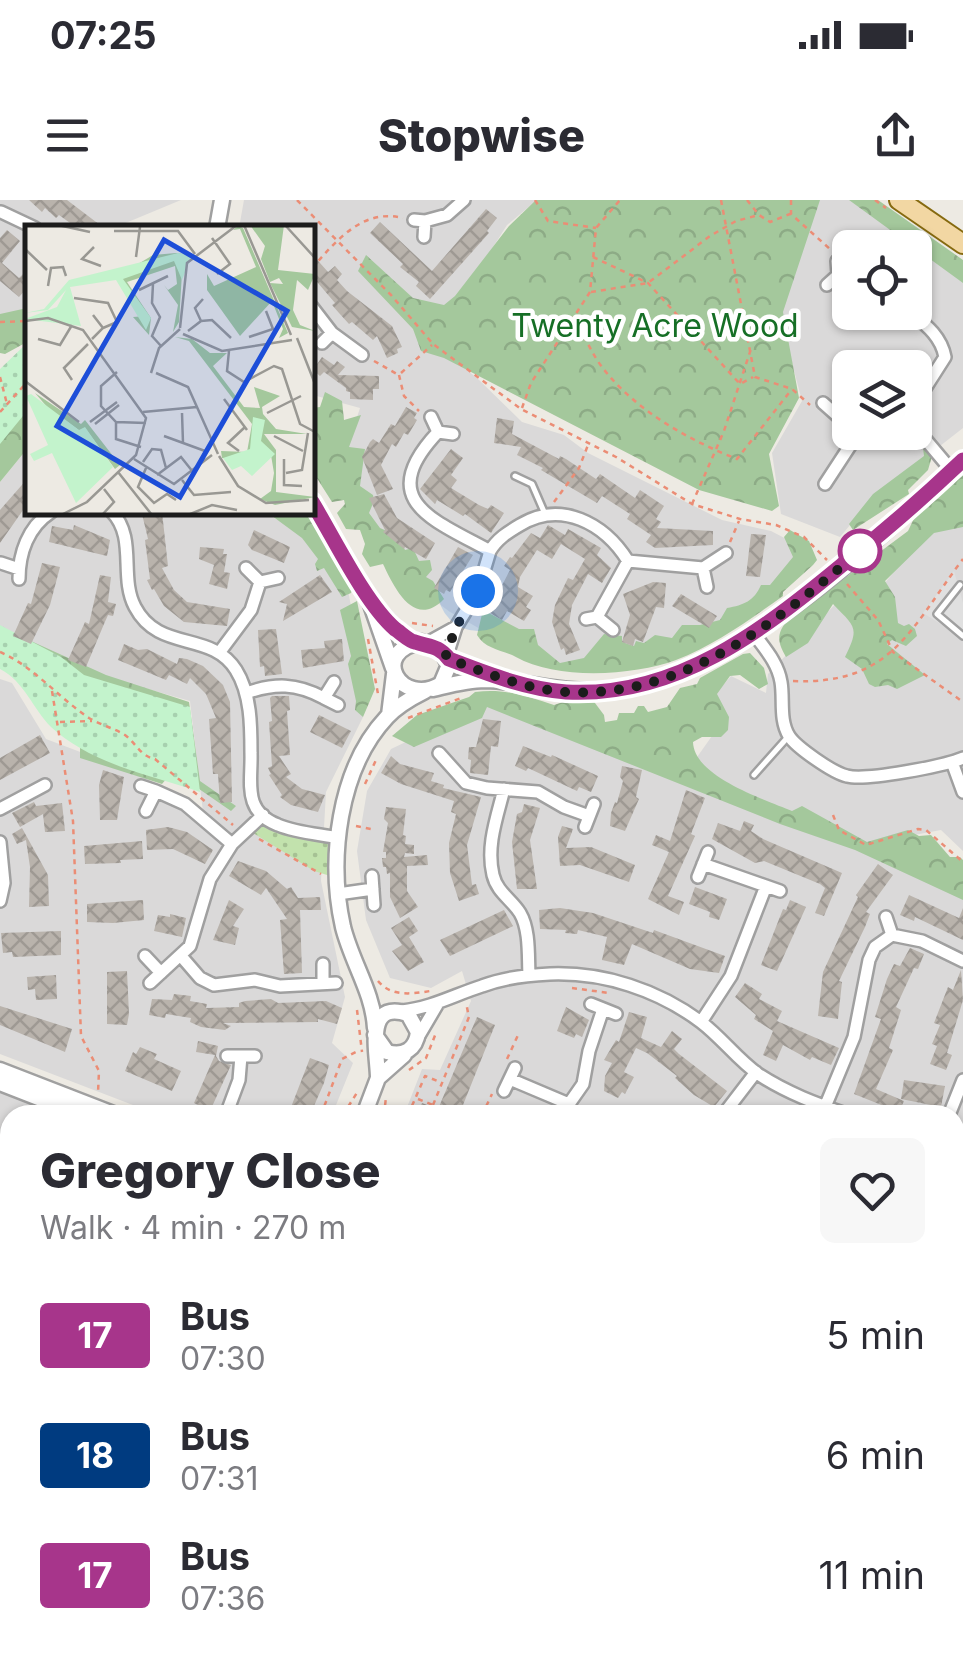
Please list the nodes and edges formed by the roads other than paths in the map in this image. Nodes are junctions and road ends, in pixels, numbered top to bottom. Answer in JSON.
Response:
{"nodes":[{"id":1,"x":222,"y":200,"type":"edge"},
{"id":2,"x":464,"y":200,"type":"edge"},
{"id":3,"x":898,"y":200,"type":"edge"},
{"id":4,"x":0,"y":212,"type":"edge"},
{"id":5,"x":28,"y":225,"type":"edge"},
{"id":6,"x":218,"y":225,"type":"edge"},
{"id":7,"x":424,"y":238,"type":"dead end"},
{"id":8,"x":963,"y":244,"type":"edge"},
{"id":9,"x":832,"y":283,"type":"edge"},
{"id":10,"x":827,"y":285,"type":"dead end"},
{"id":11,"x":315,"y":311,"type":"edge"},
{"id":12,"x":930,"y":330,"type":"edge"},
{"id":13,"x":332,"y":333,"type":"junction"},
{"id":14,"x":322,"y":342,"type":"dead end"},
{"id":15,"x":362,"y":356,"type":"road end"},
{"id":16,"x":932,"y":377,"type":"edge"},
{"id":17,"x":824,"y":403,"type":"road end"},
{"id":18,"x":832,"y":410,"type":"edge"},
{"id":19,"x":432,"y":418,"type":"road end"},
{"id":20,"x":438,"y":432,"type":"junction"},
{"id":21,"x":453,"y":434,"type":"dead end"},
{"id":22,"x":932,"y":443,"type":"edge"},
{"id":23,"x":846,"y":450,"type":"edge"},
{"id":24,"x":957,"y":466,"type":"edge"},
{"id":25,"x":515,"y":476,"type":"dead end"},
{"id":26,"x":825,"y":484,"type":"dead end"},
{"id":27,"x":315,"y":507,"type":"edge"},
{"id":28,"x":549,"y":514,"type":"junction"},
{"id":29,"x":48,"y":515,"type":"edge"},
{"id":30,"x":114,"y":515,"type":"edge"},
{"id":31,"x":490,"y":551,"type":"junction"},
{"id":32,"x":726,"y":552,"type":"road end"},
{"id":33,"x":628,"y":561,"type":"junction"},
{"id":34,"x":1,"y":563,"type":"edge"},
{"id":35,"x":246,"y":568,"type":"dead end"},
{"id":36,"x":704,"y":568,"type":"junction"},
{"id":37,"x":278,"y":578,"type":"dead end"},
{"id":38,"x":260,"y":582,"type":"junction"},
{"id":39,"x":960,"y":584,"type":"dead end"},
{"id":40,"x":708,"y":587,"type":"dead end"},
{"id":41,"x":368,"y":599,"type":"junction"},
{"id":42,"x":456,"y":627,"type":"junction"},
{"id":43,"x":613,"y":630,"type":"dead end"},
{"id":44,"x":754,"y":634,"type":"junction"},
{"id":45,"x":963,"y":636,"type":"edge"},
{"id":46,"x":421,"y":643,"type":"junction"},
{"id":47,"x":219,"y":654,"type":"junction"},
{"id":48,"x":448,"y":657,"type":"junction"},
{"id":49,"x":393,"y":671,"type":"junction"},
{"id":50,"x":334,"y":682,"type":"dead end"},
{"id":51,"x":511,"y":682,"type":"junction"},
{"id":52,"x":429,"y":690,"type":"junction"},
{"id":53,"x":246,"y":693,"type":"junction"},
{"id":54,"x":324,"y":698,"type":"junction"},
{"id":55,"x":338,"y":706,"type":"dead end"},
{"id":56,"x":389,"y":713,"type":"junction"},
{"id":57,"x":789,"y":736,"type":"junction"},
{"id":58,"x":439,"y":754,"type":"dead end"},
{"id":59,"x":958,"y":760,"type":"edge"},
{"id":60,"x":754,"y":775,"type":"dead end"},
{"id":61,"x":45,"y":785,"type":"dead end"},
{"id":62,"x":141,"y":786,"type":"dead end"},
{"id":63,"x":504,"y":789,"type":"junction"},
{"id":64,"x":156,"y":791,"type":"junction"},
{"id":65,"x":963,"y":792,"type":"edge"},
{"id":66,"x":0,"y":809,"type":"edge"},
{"id":67,"x":146,"y":811,"type":"dead end"},
{"id":68,"x":263,"y":815,"type":"junction"},
{"id":69,"x":589,"y":816,"type":"dead end"},
{"id":70,"x":345,"y":838,"type":"junction"},
{"id":71,"x":0,"y":842,"type":"edge"},
{"id":72,"x":232,"y":844,"type":"junction"},
{"id":73,"x":703,"y":864,"type":"dead end"},
{"id":74,"x":766,"y":886,"type":"junction"},
{"id":75,"x":780,"y":890,"type":"dead end"},
{"id":76,"x":338,"y":894,"type":"junction"},
{"id":77,"x":0,"y":900,"type":"edge"},
{"id":78,"x":374,"y":905,"type":"dead end"},
{"id":79,"x":886,"y":917,"type":"dead end"},
{"id":80,"x":892,"y":935,"type":"junction"},
{"id":81,"x":145,"y":956,"type":"dead end"},
{"id":82,"x":181,"y":956,"type":"junction"},
{"id":83,"x":963,"y":962,"type":"edge"},
{"id":84,"x":323,"y":964,"type":"dead end"},
{"id":85,"x":161,"y":973,"type":"junction"},
{"id":86,"x":529,"y":976,"type":"junction"},
{"id":87,"x":150,"y":983,"type":"dead end"},
{"id":88,"x":370,"y":994,"type":"junction"},
{"id":89,"x":437,"y":1005,"type":"junction"},
{"id":90,"x":603,"y":1009,"type":"dead end"},
{"id":91,"x":398,"y":1011,"type":"junction"},
{"id":92,"x":701,"y":1022,"type":"junction"},
{"id":93,"x":375,"y":1032,"type":"junction"},
{"id":94,"x":413,"y":1045,"type":"junction"},
{"id":95,"x":227,"y":1056,"type":"dead end"},
{"id":96,"x":241,"y":1056,"type":"junction"},
{"id":97,"x":255,"y":1056,"type":"dead end"},
{"id":98,"x":756,"y":1072,"type":"junction"},
{"id":99,"x":5,"y":1078,"type":"edge"},
{"id":100,"x":378,"y":1078,"type":"junction"},
{"id":101,"x":510,"y":1079,"type":"dead end"},
{"id":102,"x":963,"y":1080,"type":"edge"},
{"id":103,"x":61,"y":1105,"type":"edge"},
{"id":104,"x":86,"y":1105,"type":"edge"},
{"id":105,"x":230,"y":1105,"type":"edge"},
{"id":106,"x":368,"y":1105,"type":"edge"},
{"id":107,"x":559,"y":1105,"type":"edge"},
{"id":108,"x":571,"y":1105,"type":"edge"},
{"id":109,"x":731,"y":1105,"type":"edge"},
{"id":110,"x":819,"y":1105,"type":"edge"},
{"id":111,"x":826,"y":1105,"type":"edge"},
{"id":112,"x":954,"y":1105,"type":"edge"}],
"edges":[{"from":1,"to":6,"type":"street"},
{"from":2,"to":7,"type":"street"},
{"from":3,"to":8,"type":"main road"},
{"from":4,"to":5,"type":"street"},
{"from":9,"to":10,"type":"street"},
{"from":11,"to":13,"type":"street"},
{"from":12,"to":16,"type":"street"},
{"from":13,"to":14,"type":"street"},
{"from":13,"to":15,"type":"street"},
{"from":17,"to":18,"type":"street"},
{"from":19,"to":20,"type":"street"},
{"from":20,"to":21,"type":"street"},
{"from":20,"to":31,"type":"street"},
{"from":22,"to":24,"type":"street"},
{"from":23,"to":26,"type":"street"},
{"from":24,"to":44,"type":"street"},
{"from":25,"to":28,"type":"lane"},
{"from":27,"to":41,"type":"street"},
{"from":28,"to":31,"type":"street"},
{"from":28,"to":33,"type":"street"},
{"from":29,"to":34,"type":"street"},
{"from":30,"to":47,"type":"street"},
{"from":31,"to":42,"type":"street"},
{"from":32,"to":36,"type":"street"},
{"from":33,"to":36,"type":"street"},
{"from":33,"to":43,"type":"street"},
{"from":35,"to":38,"type":"street"},
{"from":36,"to":40,"type":"street"},
{"from":37,"to":38,"type":"street"},
{"from":38,"to":47,"type":"street"},
{"from":39,"to":45,"type":"lane"},
{"from":41,"to":46,"type":"street"},
{"from":41,"to":49,"type":"street"},
{"from":42,"to":46,"type":"street"},
{"from":42,"to":48,"type":"street"},
{"from":44,"to":51,"type":"street"},
{"from":44,"to":57,"type":"street"},
{"from":46,"to":48,"type":"street"},
{"from":46,"to":49,"type":"street"},
{"from":47,"to":53,"type":"street"},
{"from":48,"to":51,"type":"street"},
{"from":48,"to":52,"type":"street"},
{"from":49,"to":52,"type":"street"},
{"from":49,"to":56,"type":"street"},
{"from":50,"to":54,"type":"street"},
{"from":51,"to":52,"type":"street"},
{"from":52,"to":56,"type":"street"},
{"from":53,"to":54,"type":"street"},
{"from":53,"to":68,"type":"street"},
{"from":54,"to":55,"type":"street"},
{"from":56,"to":70,"type":"street"},
{"from":57,"to":59,"type":"street"},
{"from":57,"to":60,"type":"lane"},
{"from":58,"to":63,"type":"street"},
{"from":59,"to":65,"type":"street"},
{"from":61,"to":66,"type":"street"},
{"from":62,"to":64,"type":"street"},
{"from":63,"to":69,"type":"street"},
{"from":63,"to":86,"type":"street"},
{"from":64,"to":67,"type":"street"},
{"from":64,"to":72,"type":"street"},
{"from":68,"to":70,"type":"street"},
{"from":68,"to":72,"type":"street"},
{"from":70,"to":76,"type":"street"},
{"from":71,"to":77,"type":"street"},
{"from":72,"to":82,"type":"street"},
{"from":73,"to":74,"type":"street"},
{"from":74,"to":75,"type":"street"},
{"from":74,"to":92,"type":"street"},
{"from":76,"to":78,"type":"street"},
{"from":76,"to":88,"type":"street"},
{"from":79,"to":80,"type":"street"},
{"from":80,"to":83,"type":"street"},
{"from":80,"to":111,"type":"street"},
{"from":81,"to":85,"type":"street"},
{"from":82,"to":84,"type":"street"},
{"from":82,"to":85,"type":"street"},
{"from":85,"to":87,"type":"street"},
{"from":86,"to":89,"type":"street"},
{"from":86,"to":92,"type":"street"},
{"from":88,"to":91,"type":"street"},
{"from":88,"to":93,"type":"street"},
{"from":89,"to":91,"type":"street"},
{"from":89,"to":94,"type":"street"},
{"from":90,"to":108,"type":"street"},
{"from":91,"to":93,"type":"street"},
{"from":91,"to":94,"type":"street"},
{"from":92,"to":98,"type":"street"},
{"from":93,"to":94,"type":"street"},
{"from":93,"to":100,"type":"street"},
{"from":94,"to":100,"type":"street"},
{"from":95,"to":96,"type":"street"},
{"from":96,"to":97,"type":"street"},
{"from":96,"to":105,"type":"street"},
{"from":98,"to":109,"type":"street"},
{"from":98,"to":110,"type":"street"},
{"from":99,"to":103,"type":"street"},
{"from":99,"to":104,"type":"street"},
{"from":100,"to":106,"type":"street"},
{"from":101,"to":107,"type":"street"},
{"from":102,"to":112,"type":"street"}]}
